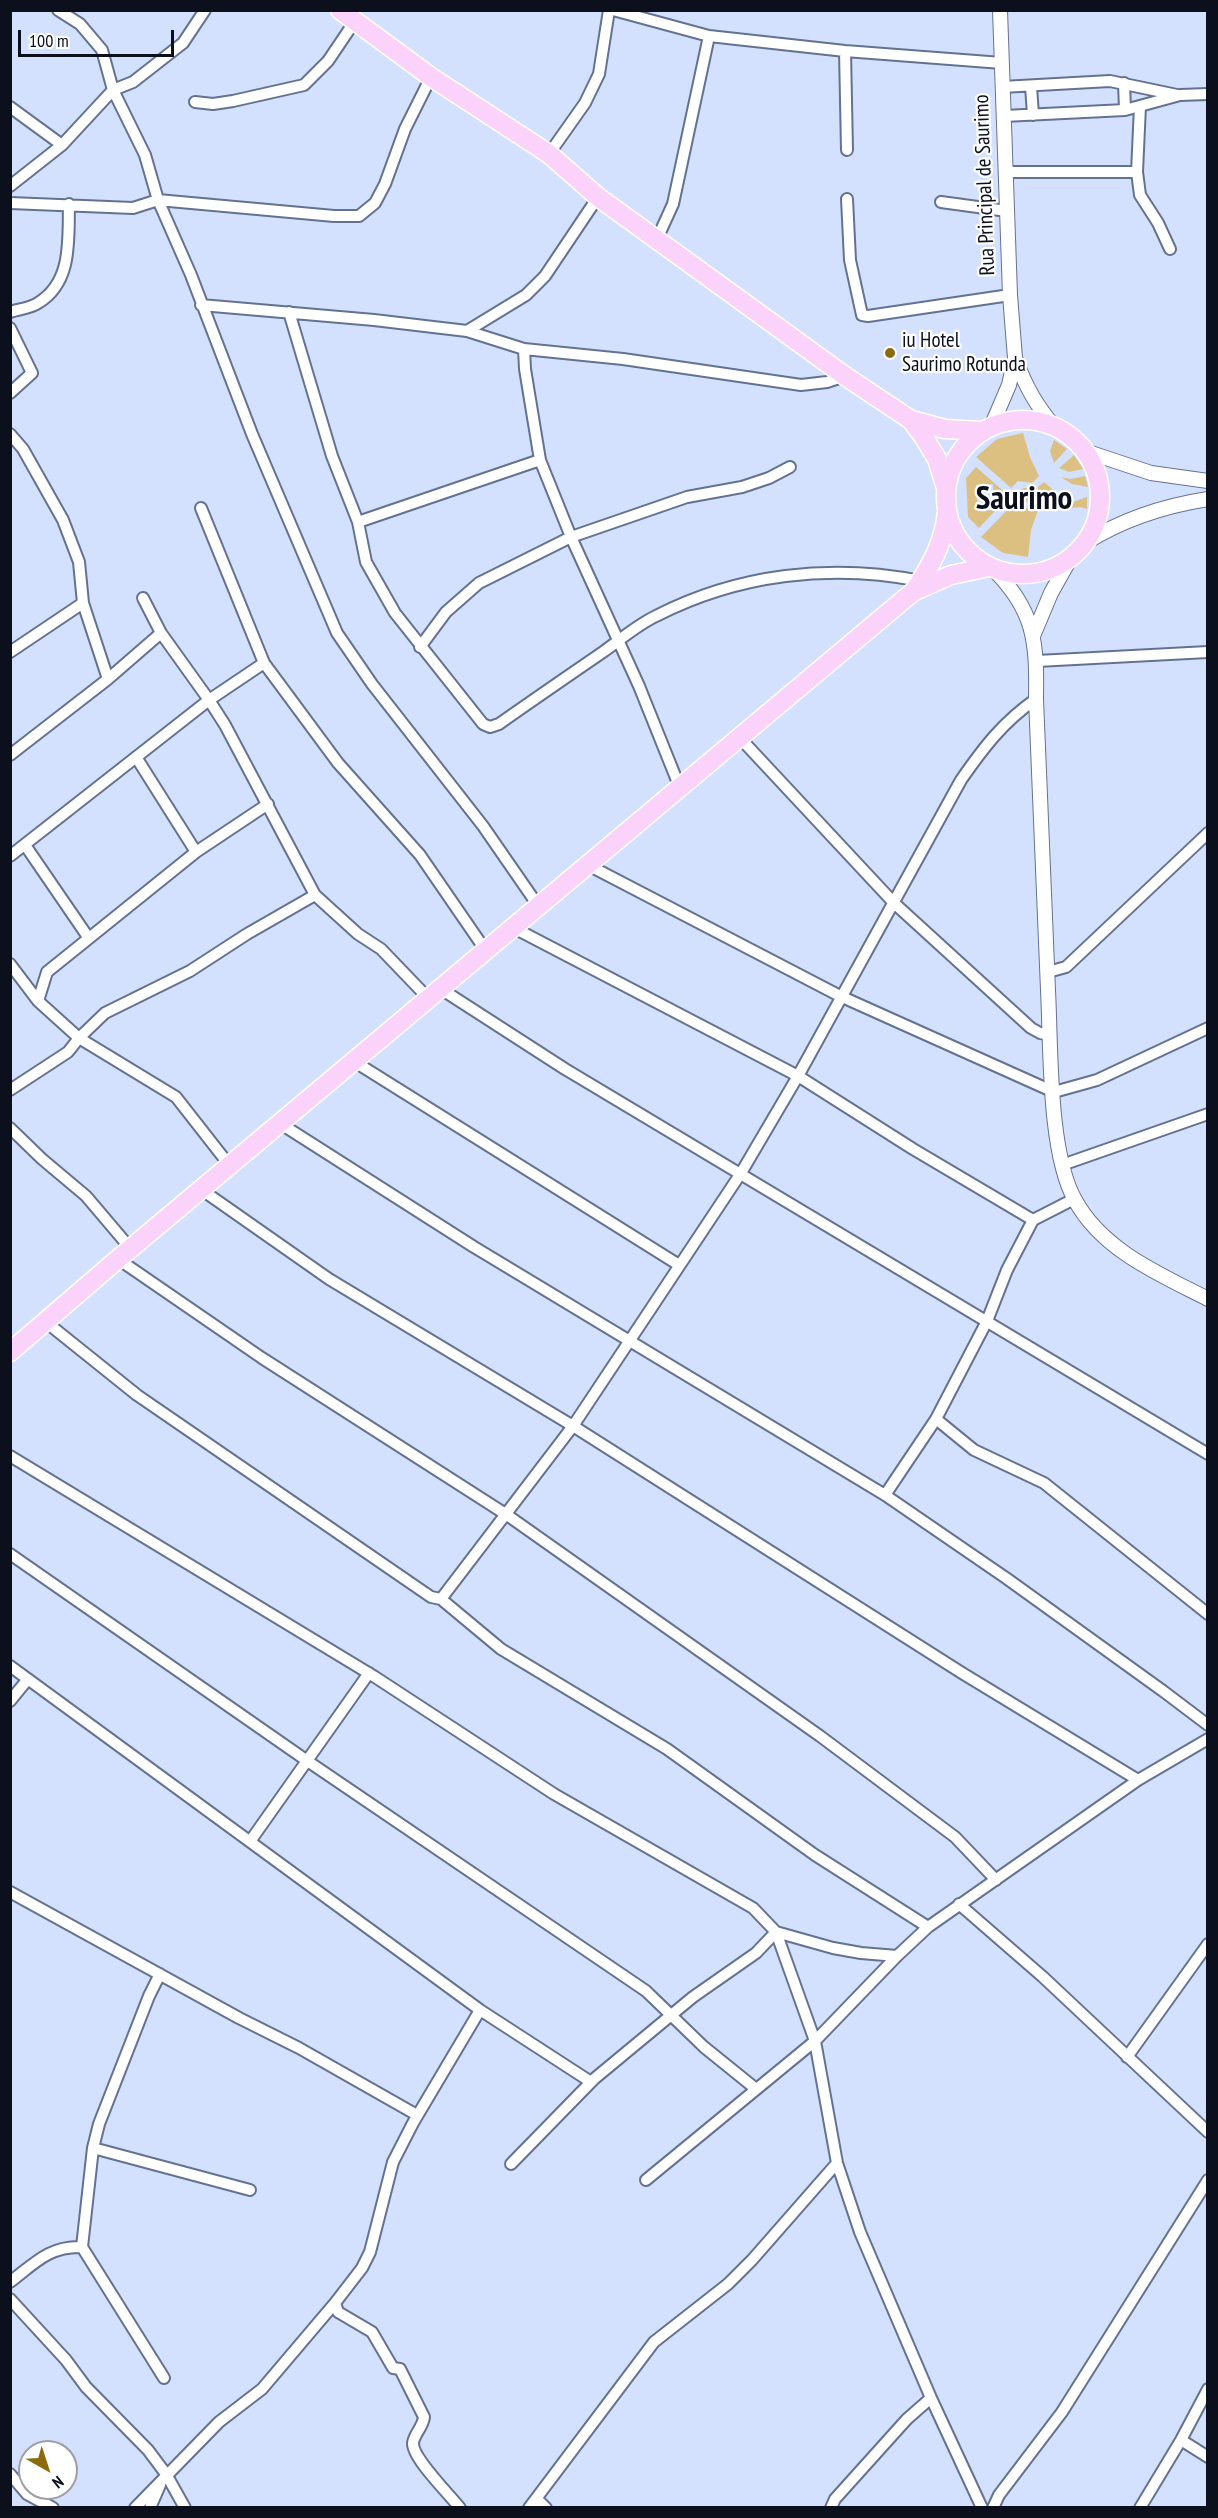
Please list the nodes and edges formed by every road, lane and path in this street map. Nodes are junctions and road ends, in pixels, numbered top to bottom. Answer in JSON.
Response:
{"nodes":[{"id":1,"x":58,"y":10,"type":"edge"},
{"id":2,"x":205,"y":10,"type":"edge"},
{"id":3,"x":611,"y":10,"type":"edge"},
{"id":4,"x":1000,"y":10,"type":"edge"},
{"id":5,"x":348,"y":16,"type":"edge"},
{"id":6,"x":709,"y":36,"type":"junction"},
{"id":7,"x":845,"y":51,"type":"junction"},
{"id":8,"x":1002,"y":63,"type":"junction"},
{"id":9,"x":431,"y":77,"type":"junction"},
{"id":10,"x":1124,"y":83,"type":"junction"},
{"id":11,"x":1031,"y":86,"type":"junction"},
{"id":12,"x":1002,"y":87,"type":"junction"},
{"id":13,"x":113,"y":90,"type":"junction"},
{"id":14,"x":1208,"y":94,"type":"edge"},
{"id":15,"x":1180,"y":95,"type":"junction"},
{"id":16,"x":195,"y":102,"type":"dead end"},
{"id":17,"x":1140,"y":105,"type":"junction"},
{"id":18,"x":10,"y":107,"type":"edge"},
{"id":19,"x":1125,"y":110,"type":"junction"},
{"id":20,"x":1004,"y":116,"type":"junction"},
{"id":21,"x":1034,"y":116,"type":"junction"},
{"id":22,"x":62,"y":145,"type":"junction"},
{"id":23,"x":847,"y":150,"type":"dead end"},
{"id":24,"x":549,"y":154,"type":"junction"},
{"id":25,"x":1006,"y":172,"type":"junction"},
{"id":26,"x":1137,"y":172,"type":"junction"},
{"id":27,"x":10,"y":186,"type":"edge"},
{"id":28,"x":598,"y":197,"type":"junction"},
{"id":29,"x":847,"y":199,"type":"dead end"},
{"id":30,"x":158,"y":200,"type":"junction"},
{"id":31,"x":941,"y":202,"type":"dead end"},
{"id":32,"x":10,"y":203,"type":"edge"},
{"id":33,"x":69,"y":204,"type":"junction"},
{"id":34,"x":1007,"y":211,"type":"junction"},
{"id":35,"x":657,"y":239,"type":"junction"},
{"id":36,"x":1170,"y":249,"type":"dead end"},
{"id":37,"x":1010,"y":295,"type":"junction"},
{"id":38,"x":201,"y":305,"type":"junction"},
{"id":39,"x":10,"y":312,"type":"edge"},
{"id":40,"x":289,"y":312,"type":"junction"},
{"id":41,"x":10,"y":328,"type":"edge"},
{"id":42,"x":467,"y":331,"type":"junction"},
{"id":43,"x":524,"y":350,"type":"junction"},
{"id":44,"x":1015,"y":358,"type":"junction"},
{"id":45,"x":845,"y":376,"type":"junction"},
{"id":46,"x":10,"y":393,"type":"edge"},
{"id":47,"x":911,"y":420,"type":"junction"},
{"id":48,"x":1055,"y":427,"type":"junction"},
{"id":49,"x":987,"y":429,"type":"junction"},
{"id":50,"x":10,"y":435,"type":"edge"},
{"id":51,"x":1085,"y":451,"type":"junction"},
{"id":52,"x":540,"y":460,"type":"junction"},
{"id":53,"x":790,"y":467,"type":"dead end"},
{"id":54,"x":1208,"y":481,"type":"edge"},
{"id":55,"x":946,"y":488,"type":"junction"},
{"id":56,"x":1208,"y":498,"type":"edge"},
{"id":57,"x":201,"y":508,"type":"dead end"},
{"id":58,"x":947,"y":512,"type":"junction"},
{"id":59,"x":358,"y":522,"type":"junction"},
{"id":60,"x":571,"y":537,"type":"junction"},
{"id":61,"x":1084,"y":543,"type":"junction"},
{"id":62,"x":1070,"y":559,"type":"junction"},
{"id":63,"x":991,"y":567,"type":"junction"},
{"id":64,"x":917,"y":586,"type":"junction"},
{"id":65,"x":143,"y":598,"type":"dead end"},
{"id":66,"x":83,"y":603,"type":"junction"},
{"id":67,"x":161,"y":633,"type":"junction"},
{"id":68,"x":1033,"y":636,"type":"junction"},
{"id":69,"x":618,"y":641,"type":"junction"},
{"id":70,"x":420,"y":647,"type":"junction"},
{"id":71,"x":10,"y":652,"type":"edge"},
{"id":72,"x":1208,"y":652,"type":"edge"},
{"id":73,"x":1037,"y":661,"type":"junction"},
{"id":74,"x":264,"y":663,"type":"junction"},
{"id":75,"x":108,"y":679,"type":"junction"},
{"id":76,"x":1036,"y":699,"type":"junction"},
{"id":77,"x":209,"y":700,"type":"junction"},
{"id":78,"x":740,"y":738,"type":"junction"},
{"id":79,"x":10,"y":756,"type":"edge"},
{"id":80,"x":136,"y":757,"type":"junction"},
{"id":81,"x":680,"y":788,"type":"junction"},
{"id":82,"x":268,"y":804,"type":"junction"},
{"id":83,"x":1208,"y":833,"type":"edge"},
{"id":84,"x":25,"y":844,"type":"junction"},
{"id":85,"x":196,"y":852,"type":"junction"},
{"id":86,"x":10,"y":856,"type":"edge"},
{"id":87,"x":588,"y":865,"type":"junction"},
{"id":88,"x":315,"y":895,"type":"junction"},
{"id":89,"x":894,"y":903,"type":"junction"},
{"id":90,"x":539,"y":907,"type":"junction"},
{"id":91,"x":514,"y":928,"type":"junction"},
{"id":92,"x":88,"y":937,"type":"junction"},
{"id":93,"x":486,"y":951,"type":"junction"},
{"id":94,"x":10,"y":964,"type":"edge"},
{"id":95,"x":1048,"y":972,"type":"junction"},
{"id":96,"x":435,"y":994,"type":"junction"},
{"id":97,"x":840,"y":996,"type":"junction"},
{"id":98,"x":38,"y":1001,"type":"junction"},
{"id":99,"x":1208,"y":1028,"type":"edge"},
{"id":100,"x":1050,"y":1035,"type":"junction"},
{"id":101,"x":79,"y":1038,"type":"junction"},
{"id":102,"x":355,"y":1062,"type":"junction"},
{"id":103,"x":798,"y":1076,"type":"junction"},
{"id":104,"x":10,"y":1090,"type":"edge"},
{"id":105,"x":1054,"y":1092,"type":"junction"},
{"id":106,"x":1208,"y":1114,"type":"edge"},
{"id":107,"x":281,"y":1125,"type":"junction"},
{"id":108,"x":10,"y":1128,"type":"edge"},
{"id":109,"x":1062,"y":1165,"type":"junction"},
{"id":110,"x":230,"y":1166,"type":"junction"},
{"id":111,"x":741,"y":1173,"type":"junction"},
{"id":112,"x":201,"y":1190,"type":"junction"},
{"id":113,"x":1074,"y":1199,"type":"junction"},
{"id":114,"x":1033,"y":1220,"type":"junction"},
{"id":115,"x":125,"y":1254,"type":"junction"},
{"id":116,"x":679,"y":1264,"type":"junction"},
{"id":117,"x":1208,"y":1299,"type":"edge"},
{"id":118,"x":987,"y":1321,"type":"junction"},
{"id":119,"x":46,"y":1322,"type":"junction"},
{"id":120,"x":631,"y":1341,"type":"junction"},
{"id":121,"x":10,"y":1352,"type":"edge"},
{"id":122,"x":936,"y":1419,"type":"junction"},
{"id":123,"x":573,"y":1426,"type":"junction"},
{"id":124,"x":1208,"y":1454,"type":"edge"},
{"id":125,"x":10,"y":1456,"type":"edge"},
{"id":126,"x":885,"y":1495,"type":"junction"},
{"id":127,"x":507,"y":1515,"type":"junction"},
{"id":128,"x":10,"y":1554,"type":"edge"},
{"id":129,"x":441,"y":1599,"type":"junction"},
{"id":130,"x":1208,"y":1614,"type":"edge"},
{"id":131,"x":10,"y":1666,"type":"edge"},
{"id":132,"x":369,"y":1673,"type":"junction"},
{"id":133,"x":27,"y":1679,"type":"junction"},
{"id":134,"x":10,"y":1701,"type":"edge"},
{"id":135,"x":1208,"y":1725,"type":"edge"},
{"id":136,"x":1208,"y":1739,"type":"edge"},
{"id":137,"x":306,"y":1760,"type":"junction"},
{"id":138,"x":1138,"y":1780,"type":"junction"},
{"id":139,"x":251,"y":1840,"type":"junction"},
{"id":140,"x":996,"y":1880,"type":"junction"},
{"id":141,"x":10,"y":1892,"type":"edge"},
{"id":142,"x":959,"y":1904,"type":"junction"},
{"id":143,"x":928,"y":1927,"type":"junction"},
{"id":144,"x":776,"y":1932,"type":"junction"},
{"id":145,"x":1208,"y":1944,"type":"edge"},
{"id":146,"x":897,"y":1956,"type":"junction"},
{"id":147,"x":160,"y":1974,"type":"junction"},
{"id":148,"x":480,"y":2010,"type":"junction"},
{"id":149,"x":670,"y":2016,"type":"junction"},
{"id":150,"x":815,"y":2041,"type":"junction"},
{"id":151,"x":1127,"y":2057,"type":"junction"},
{"id":152,"x":591,"y":2082,"type":"junction"},
{"id":153,"x":756,"y":2089,"type":"junction"},
{"id":154,"x":417,"y":2115,"type":"junction"},
{"id":155,"x":1208,"y":2132,"type":"edge"},
{"id":156,"x":93,"y":2148,"type":"junction"},
{"id":157,"x":837,"y":2163,"type":"junction"},
{"id":158,"x":511,"y":2164,"type":"dead end"},
{"id":159,"x":646,"y":2180,"type":"dead end"},
{"id":160,"x":1208,"y":2180,"type":"edge"},
{"id":161,"x":250,"y":2190,"type":"dead end"},
{"id":162,"x":82,"y":2247,"type":"junction"},
{"id":163,"x":10,"y":2282,"type":"edge"},
{"id":164,"x":10,"y":2299,"type":"edge"},
{"id":165,"x":335,"y":2303,"type":"junction"},
{"id":166,"x":164,"y":2378,"type":"dead end"},
{"id":167,"x":1208,"y":2389,"type":"edge"},
{"id":168,"x":931,"y":2398,"type":"junction"},
{"id":169,"x":1180,"y":2440,"type":"junction"},
{"id":170,"x":1208,"y":2457,"type":"edge"},
{"id":171,"x":10,"y":2474,"type":"edge"},
{"id":172,"x":166,"y":2474,"type":"junction"},
{"id":173,"x":537,"y":2499,"type":"junction"},
{"id":174,"x":53,"y":2508,"type":"edge"},
{"id":175,"x":135,"y":2508,"type":"edge"},
{"id":176,"x":150,"y":2508,"type":"edge"},
{"id":177,"x":185,"y":2508,"type":"edge"},
{"id":178,"x":460,"y":2508,"type":"edge"},
{"id":179,"x":529,"y":2508,"type":"edge"},
{"id":180,"x":546,"y":2508,"type":"edge"},
{"id":181,"x":831,"y":2508,"type":"edge"},
{"id":182,"x":982,"y":2508,"type":"edge"},
{"id":183,"x":993,"y":2508,"type":"edge"},
{"id":184,"x":1140,"y":2508,"type":"edge"}],
"edges":[{"from":1,"to":13,"type":"street"},
{"from":2,"to":13,"type":"street"},
{"from":3,"to":6,"type":"street"},
{"from":3,"to":24,"type":"street"},
{"from":4,"to":8,"type":"street","name":"Rua Principal de Saurimo"},
{"from":5,"to":9,"type":"main road"},
{"from":5,"to":16,"type":"street"},
{"from":6,"to":7,"type":"street"},
{"from":6,"to":35,"type":"street"},
{"from":7,"to":8,"type":"street"},
{"from":7,"to":23,"type":"street"},
{"from":8,"to":12,"type":"street","name":"Rua Principal de Saurimo"},
{"from":9,"to":24,"type":"main road"},
{"from":9,"to":30,"type":"street"},
{"from":10,"to":11,"type":"street"},
{"from":10,"to":15,"type":"street"},
{"from":10,"to":19,"type":"street"},
{"from":11,"to":12,"type":"street"},
{"from":11,"to":21,"type":"street"},
{"from":12,"to":20,"type":"street","name":"Rua Principal de Saurimo"},
{"from":13,"to":22,"type":"street"},
{"from":13,"to":30,"type":"street"},
{"from":14,"to":15,"type":"street"},
{"from":15,"to":17,"type":"street"},
{"from":17,"to":19,"type":"street"},
{"from":17,"to":26,"type":"street"},
{"from":18,"to":22,"type":"street"},
{"from":19,"to":21,"type":"street"},
{"from":20,"to":21,"type":"street"},
{"from":20,"to":25,"type":"street","name":"Rua Principal de Saurimo"},
{"from":22,"to":27,"type":"street"},
{"from":24,"to":28,"type":"main road"},
{"from":25,"to":26,"type":"street"},
{"from":25,"to":34,"type":"street","name":"Rua Principal de Saurimo"},
{"from":26,"to":36,"type":"street"},
{"from":28,"to":35,"type":"main road"},
{"from":28,"to":42,"type":"street"},
{"from":29,"to":37,"type":"street"},
{"from":30,"to":33,"type":"street"},
{"from":30,"to":38,"type":"street"},
{"from":31,"to":34,"type":"street"},
{"from":32,"to":33,"type":"street"},
{"from":33,"to":39,"type":"street"},
{"from":34,"to":37,"type":"street","name":"Rua Principal de Saurimo"},
{"from":35,"to":45,"type":"main road"},
{"from":37,"to":44,"type":"street","name":"Rua Principal de Saurimo"},
{"from":38,"to":40,"type":"street"},
{"from":38,"to":90,"type":"street"},
{"from":40,"to":42,"type":"street"},
{"from":40,"to":59,"type":"street"},
{"from":41,"to":46,"type":"street"},
{"from":42,"to":43,"type":"street"},
{"from":43,"to":45,"type":"street"},
{"from":43,"to":52,"type":"street"},
{"from":44,"to":48,"type":"street"},
{"from":44,"to":49,"type":"street"},
{"from":45,"to":47,"type":"main road"},
{"from":47,"to":49,"type":"main road"},
{"from":47,"to":55,"type":"main road"},
{"from":48,"to":49,"type":"main road"},
{"from":48,"to":51,"type":"main road"},
{"from":49,"to":55,"type":"main road"},
{"from":50,"to":66,"type":"street"},
{"from":51,"to":54,"type":"street"},
{"from":51,"to":61,"type":"main road"},
{"from":52,"to":59,"type":"street"},
{"from":52,"to":60,"type":"street"},
{"from":53,"to":60,"type":"street"},
{"from":55,"to":58,"type":"main road"},
{"from":56,"to":61,"type":"street"},
{"from":57,"to":74,"type":"street"},
{"from":58,"to":63,"type":"main road"},
{"from":58,"to":64,"type":"main road"},
{"from":59,"to":70,"type":"street"},
{"from":60,"to":69,"type":"street"},
{"from":60,"to":70,"type":"street"},
{"from":61,"to":62,"type":"main road"},
{"from":62,"to":63,"type":"main road"},
{"from":62,"to":68,"type":"street"},
{"from":63,"to":64,"type":"main road"},
{"from":63,"to":68,"type":"street"},
{"from":64,"to":69,"type":"street"},
{"from":64,"to":78,"type":"main road"},
{"from":65,"to":67,"type":"street"},
{"from":66,"to":71,"type":"street"},
{"from":66,"to":75,"type":"street"},
{"from":67,"to":75,"type":"street"},
{"from":67,"to":77,"type":"street"},
{"from":68,"to":73,"type":"street"},
{"from":69,"to":70,"type":"street"},
{"from":69,"to":81,"type":"street"},
{"from":72,"to":73,"type":"street"},
{"from":73,"to":76,"type":"street"},
{"from":74,"to":77,"type":"street"},
{"from":74,"to":93,"type":"street"},
{"from":75,"to":79,"type":"street"},
{"from":76,"to":89,"type":"street"},
{"from":76,"to":95,"type":"street"},
{"from":77,"to":80,"type":"street"},
{"from":77,"to":82,"type":"street"},
{"from":78,"to":81,"type":"main road"},
{"from":78,"to":89,"type":"street"},
{"from":80,"to":84,"type":"street"},
{"from":80,"to":85,"type":"street"},
{"from":81,"to":87,"type":"main road"},
{"from":82,"to":85,"type":"street"},
{"from":82,"to":88,"type":"street"},
{"from":83,"to":95,"type":"street"},
{"from":84,"to":86,"type":"street"},
{"from":84,"to":92,"type":"street"},
{"from":85,"to":92,"type":"street"},
{"from":87,"to":90,"type":"main road"},
{"from":87,"to":97,"type":"street"},
{"from":88,"to":96,"type":"street"},
{"from":88,"to":101,"type":"street"},
{"from":89,"to":97,"type":"street"},
{"from":89,"to":100,"type":"street"},
{"from":90,"to":91,"type":"main road"},
{"from":91,"to":93,"type":"main road"},
{"from":91,"to":103,"type":"street"},
{"from":92,"to":98,"type":"street"},
{"from":93,"to":96,"type":"main road"},
{"from":94,"to":98,"type":"street"},
{"from":95,"to":100,"type":"street"},
{"from":96,"to":102,"type":"main road"},
{"from":96,"to":111,"type":"street"},
{"from":97,"to":103,"type":"street"},
{"from":97,"to":105,"type":"street"},
{"from":98,"to":101,"type":"street"},
{"from":99,"to":105,"type":"street"},
{"from":100,"to":105,"type":"street"},
{"from":101,"to":104,"type":"street"},
{"from":101,"to":110,"type":"street"},
{"from":102,"to":107,"type":"main road"},
{"from":102,"to":116,"type":"street"},
{"from":103,"to":111,"type":"street"},
{"from":103,"to":114,"type":"street"},
{"from":105,"to":109,"type":"street"},
{"from":106,"to":109,"type":"street"},
{"from":107,"to":110,"type":"main road"},
{"from":107,"to":120,"type":"street"},
{"from":108,"to":115,"type":"street"},
{"from":109,"to":113,"type":"street"},
{"from":110,"to":112,"type":"main road"},
{"from":111,"to":116,"type":"street"},
{"from":111,"to":118,"type":"street"},
{"from":112,"to":115,"type":"main road"},
{"from":112,"to":123,"type":"street"},
{"from":113,"to":114,"type":"street"},
{"from":113,"to":117,"type":"street"},
{"from":114,"to":118,"type":"street"},
{"from":115,"to":119,"type":"main road"},
{"from":115,"to":127,"type":"street"},
{"from":116,"to":120,"type":"street"},
{"from":118,"to":122,"type":"street"},
{"from":118,"to":124,"type":"street"},
{"from":119,"to":121,"type":"main road"},
{"from":119,"to":129,"type":"street"},
{"from":120,"to":123,"type":"street"},
{"from":120,"to":126,"type":"street"},
{"from":122,"to":126,"type":"street"},
{"from":122,"to":130,"type":"street"},
{"from":123,"to":127,"type":"street"},
{"from":123,"to":138,"type":"street"},
{"from":125,"to":132,"type":"street"},
{"from":126,"to":135,"type":"street"},
{"from":127,"to":129,"type":"street"},
{"from":127,"to":140,"type":"street"},
{"from":128,"to":137,"type":"street"},
{"from":129,"to":143,"type":"street"},
{"from":131,"to":133,"type":"street"},
{"from":132,"to":137,"type":"street"},
{"from":132,"to":144,"type":"street"},
{"from":133,"to":134,"type":"street"},
{"from":133,"to":139,"type":"street"},
{"from":136,"to":138,"type":"street"},
{"from":137,"to":139,"type":"street"},
{"from":137,"to":149,"type":"street"},
{"from":138,"to":140,"type":"street"},
{"from":139,"to":148,"type":"street"},
{"from":140,"to":142,"type":"street"},
{"from":141,"to":147,"type":"street"},
{"from":142,"to":143,"type":"street"},
{"from":142,"to":151,"type":"street"},
{"from":143,"to":146,"type":"street"},
{"from":144,"to":146,"type":"street"},
{"from":144,"to":149,"type":"street"},
{"from":144,"to":150,"type":"street"},
{"from":145,"to":151,"type":"street"},
{"from":146,"to":150,"type":"street"},
{"from":147,"to":154,"type":"street"},
{"from":147,"to":156,"type":"street"},
{"from":148,"to":152,"type":"street"},
{"from":148,"to":154,"type":"street"},
{"from":149,"to":152,"type":"street"},
{"from":149,"to":153,"type":"street"},
{"from":150,"to":153,"type":"street"},
{"from":150,"to":157,"type":"street"},
{"from":151,"to":155,"type":"street"},
{"from":152,"to":158,"type":"street"},
{"from":153,"to":159,"type":"street"},
{"from":154,"to":165,"type":"street"},
{"from":156,"to":161,"type":"street"},
{"from":156,"to":162,"type":"street"},
{"from":157,"to":168,"type":"street"},
{"from":157,"to":173,"type":"street"},
{"from":160,"to":183,"type":"street"},
{"from":162,"to":163,"type":"street"},
{"from":162,"to":166,"type":"street"},
{"from":164,"to":172,"type":"street"},
{"from":165,"to":172,"type":"street"},
{"from":165,"to":178,"type":"street"},
{"from":167,"to":169,"type":"street"},
{"from":168,"to":181,"type":"street"},
{"from":168,"to":182,"type":"street"},
{"from":169,"to":170,"type":"street"},
{"from":169,"to":184,"type":"street"},
{"from":171,"to":174,"type":"street"},
{"from":172,"to":175,"type":"street"},
{"from":172,"to":176,"type":"street"},
{"from":172,"to":177,"type":"street"},
{"from":173,"to":179,"type":"street"},
{"from":173,"to":180,"type":"street"}]}
